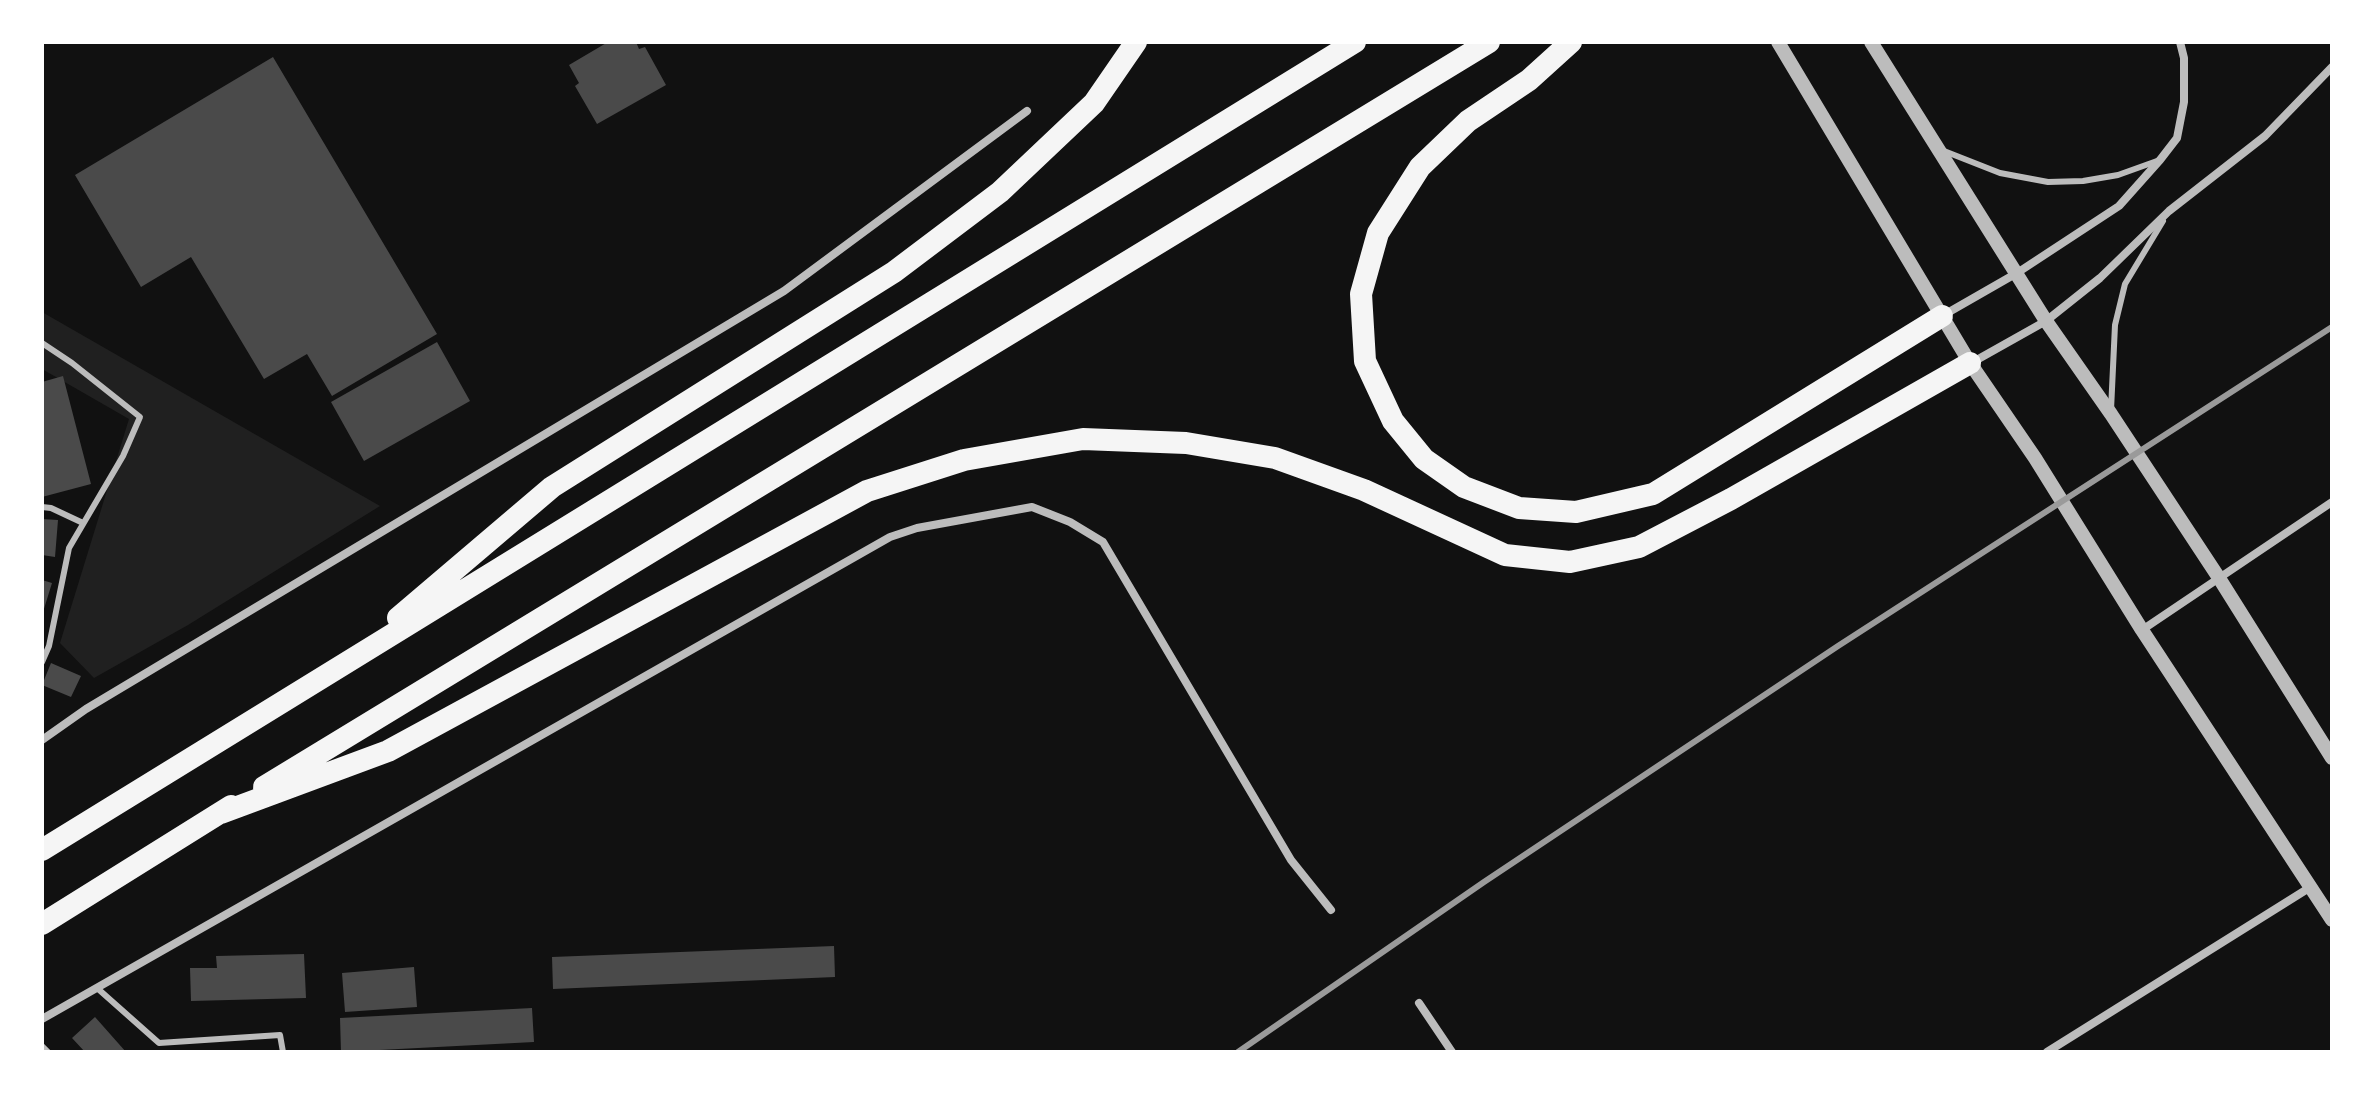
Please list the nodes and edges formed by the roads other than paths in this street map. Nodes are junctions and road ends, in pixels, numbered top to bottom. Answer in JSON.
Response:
{"nodes":[{"id":1,"x":1136,"y":42,"type":"edge"},
{"id":2,"x":1355,"y":42,"type":"edge"},
{"id":3,"x":1489,"y":42,"type":"edge"},
{"id":4,"x":1571,"y":42,"type":"edge"},
{"id":5,"x":1778,"y":42,"type":"edge"},
{"id":6,"x":1871,"y":42,"type":"edge"},
{"id":7,"x":2180,"y":42,"type":"edge"},
{"id":8,"x":2332,"y":67,"type":"edge"},
{"id":9,"x":1027,"y":111,"type":"dead end"},
{"id":10,"x":1936,"y":148,"type":"junction"},
{"id":11,"x":2160,"y":160,"type":"junction"},
{"id":12,"x":2169,"y":211,"type":"junction"},
{"id":13,"x":2017,"y":273,"type":"junction"},
{"id":14,"x":1942,"y":316,"type":"junction"},
{"id":15,"x":2046,"y":321,"type":"junction"},
{"id":16,"x":42,"y":343,"type":"edge"},
{"id":17,"x":1970,"y":363,"type":"junction"},
{"id":18,"x":2111,"y":414,"type":"junction"},
{"id":19,"x":2332,"y":502,"type":"edge"},
{"id":20,"x":42,"y":507,"type":"edge"},
{"id":21,"x":83,"y":523,"type":"junction"},
{"id":22,"x":2219,"y":578,"type":"junction"},
{"id":23,"x":2142,"y":630,"type":"junction"},
{"id":24,"x":42,"y":662,"type":"edge"},
{"id":25,"x":341,"y":666,"type":"junction"},
{"id":26,"x":42,"y":740,"type":"edge"},
{"id":27,"x":2332,"y":758,"type":"edge"},
{"id":28,"x":221,"y":813,"type":"junction"},
{"id":29,"x":42,"y":850,"type":"edge"},
{"id":30,"x":2309,"y":888,"type":"junction"},
{"id":31,"x":1331,"y":910,"type":"dead end"},
{"id":32,"x":2332,"y":920,"type":"edge"},
{"id":33,"x":42,"y":924,"type":"edge"},
{"id":34,"x":97,"y":988,"type":"junction"},
{"id":35,"x":1419,"y":1003,"type":"dead end"},
{"id":36,"x":42,"y":1019,"type":"edge"},
{"id":37,"x":42,"y":1046,"type":"edge"},
{"id":38,"x":48,"y":1052,"type":"edge"},
{"id":39,"x":283,"y":1052,"type":"edge"},
{"id":40,"x":1452,"y":1052,"type":"edge"},
{"id":41,"x":2047,"y":1052,"type":"edge"}],
"edges":[{"from":1,"to":25,"type":"highway"},
{"from":2,"to":25,"type":"highway"},
{"from":3,"to":28,"type":"highway"},
{"from":4,"to":14,"type":"highway"},
{"from":5,"to":14,"type":"street"},
{"from":6,"to":10,"type":"street"},
{"from":7,"to":11,"type":"street"},
{"from":8,"to":12,"type":"street"},
{"from":9,"to":26,"type":"street"},
{"from":10,"to":11,"type":"lane"},
{"from":10,"to":13,"type":"street"},
{"from":11,"to":13,"type":"street"},
{"from":12,"to":15,"type":"street"},
{"from":12,"to":18,"type":"lane"},
{"from":13,"to":14,"type":"street"},
{"from":13,"to":15,"type":"street"},
{"from":14,"to":17,"type":"street"},
{"from":15,"to":17,"type":"street"},
{"from":15,"to":18,"type":"street"},
{"from":16,"to":21,"type":"lane"},
{"from":17,"to":23,"type":"street"},
{"from":17,"to":28,"type":"highway"},
{"from":18,"to":22,"type":"street"},
{"from":19,"to":22,"type":"street"},
{"from":20,"to":21,"type":"lane"},
{"from":21,"to":24,"type":"lane"},
{"from":22,"to":23,"type":"street"},
{"from":22,"to":27,"type":"street"},
{"from":23,"to":30,"type":"street"},
{"from":25,"to":29,"type":"highway"},
{"from":28,"to":33,"type":"highway"},
{"from":30,"to":32,"type":"street"},
{"from":30,"to":41,"type":"street"},
{"from":31,"to":34,"type":"street"},
{"from":34,"to":36,"type":"street"},
{"from":34,"to":39,"type":"lane"},
{"from":35,"to":40,"type":"street"},
{"from":37,"to":38,"type":"lane"}]}
